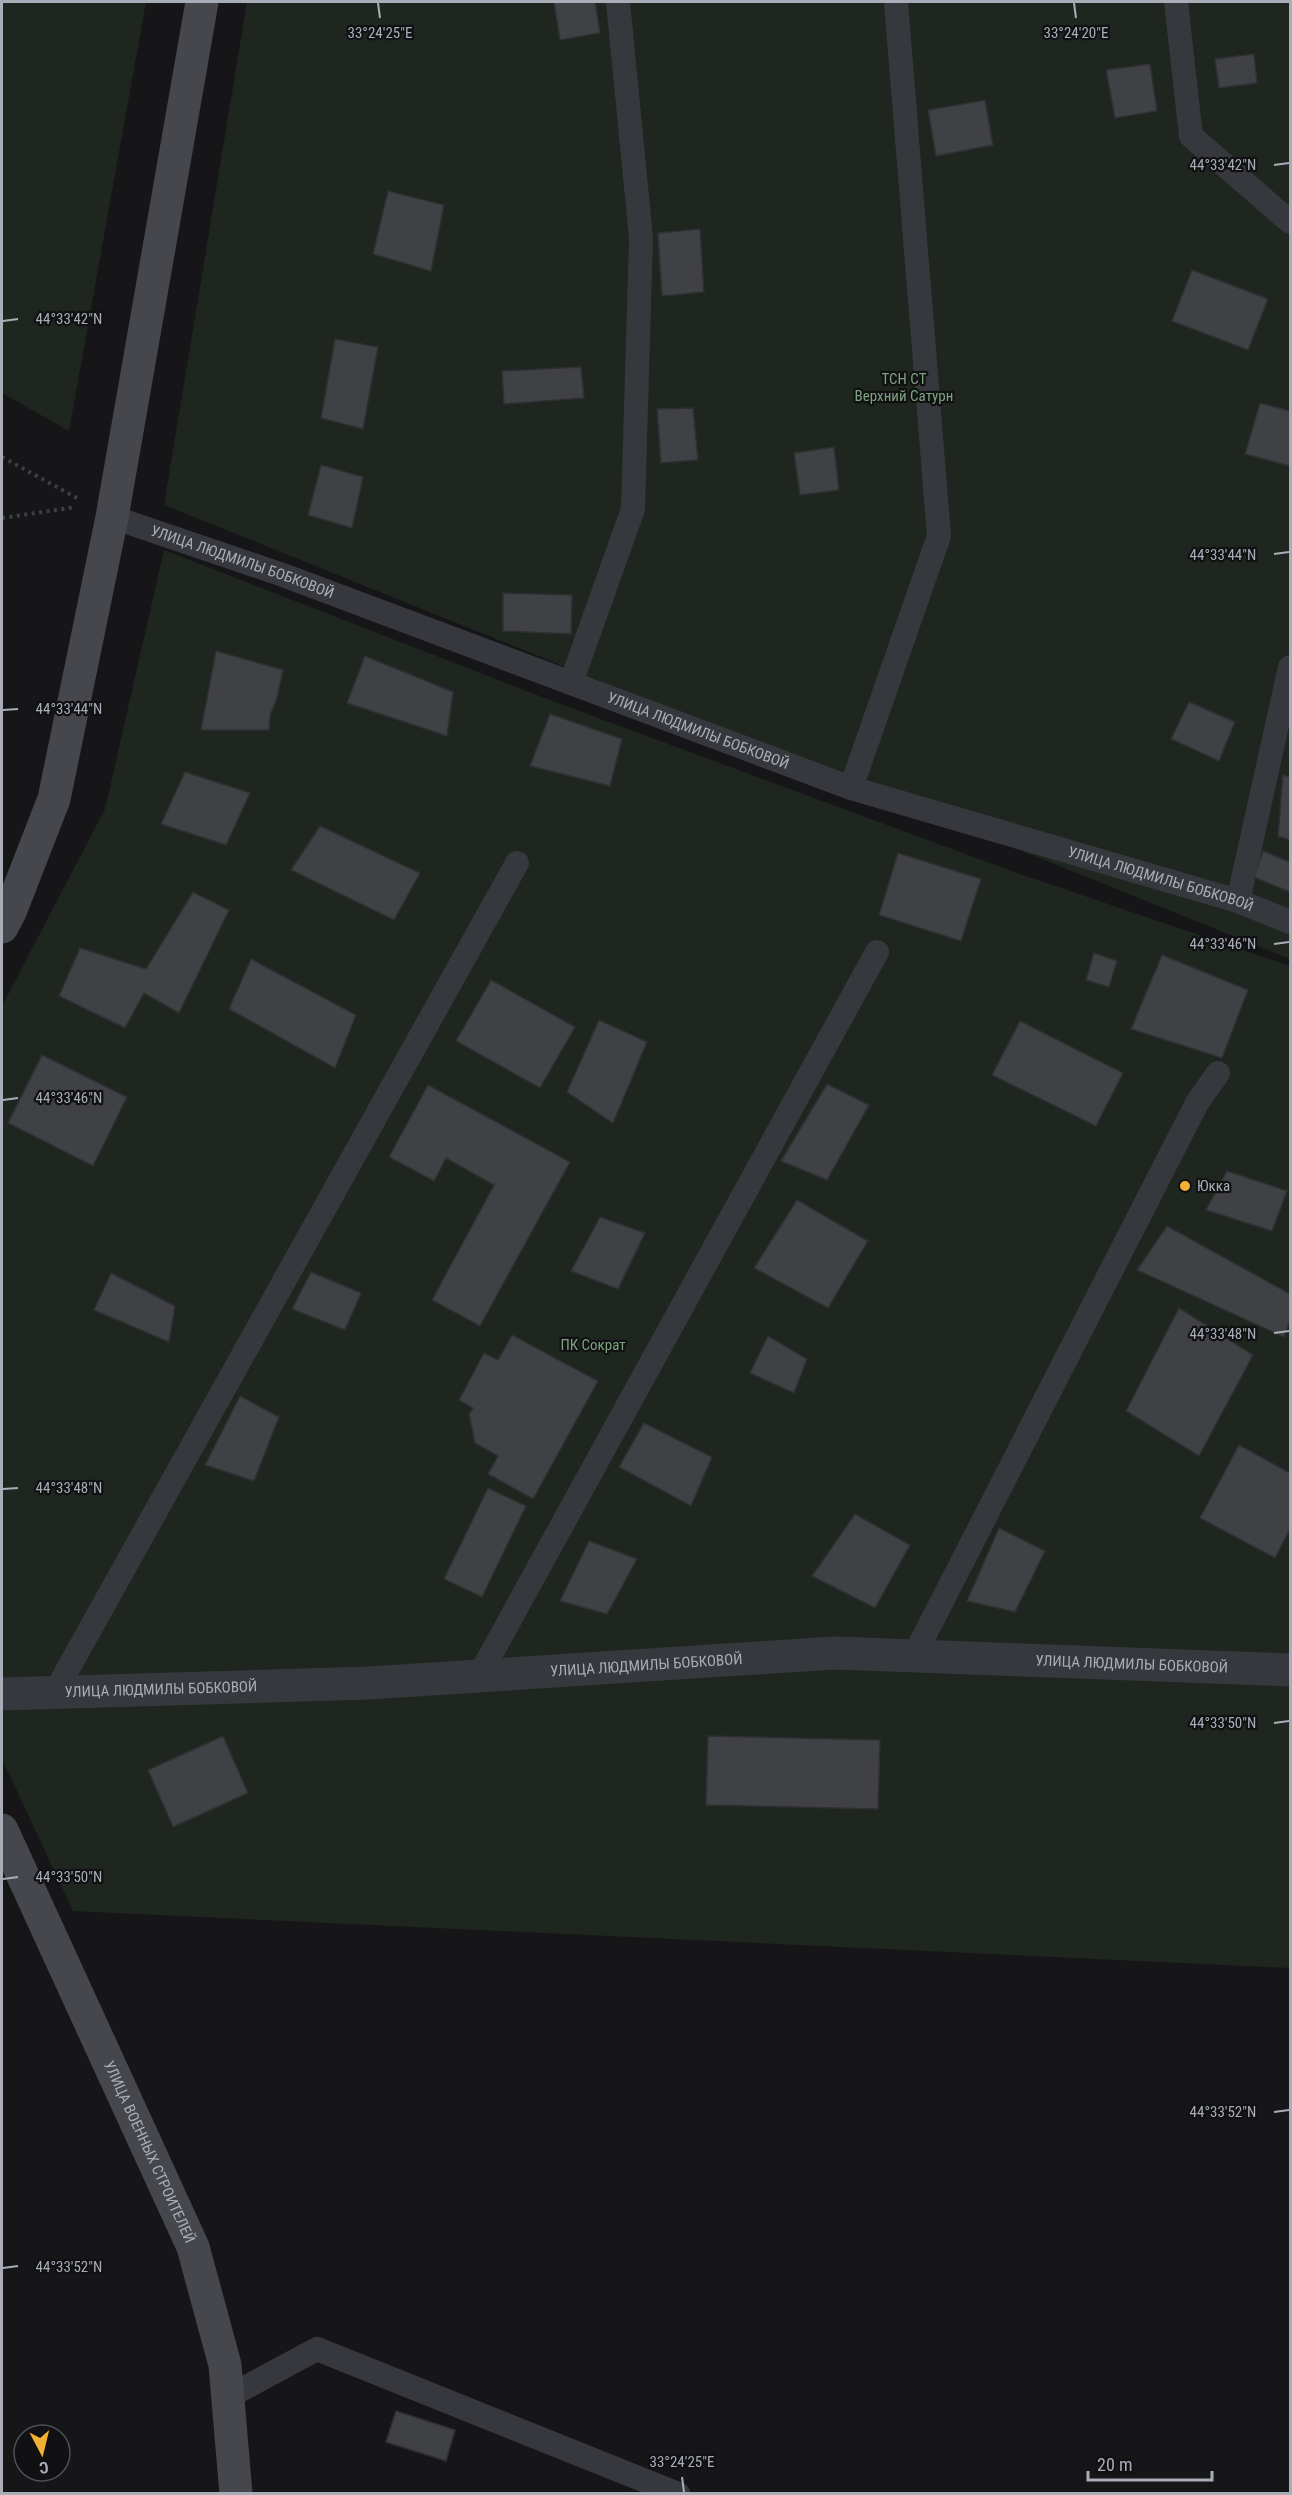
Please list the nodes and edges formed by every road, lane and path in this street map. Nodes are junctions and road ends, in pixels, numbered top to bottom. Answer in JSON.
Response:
{"nodes":[{"id":1,"x":202,"y":2,"type":"edge"},
{"id":2,"x":618,"y":2,"type":"edge"},
{"id":3,"x":896,"y":2,"type":"edge"},
{"id":4,"x":1176,"y":2,"type":"edge"},
{"id":5,"x":1290,"y":222,"type":"edge"},
{"id":6,"x":2,"y":457,"type":"edge"},
{"id":7,"x":100,"y":511,"type":"junction"},
{"id":8,"x":2,"y":518,"type":"edge"},
{"id":9,"x":1290,"y":667,"type":"edge"},
{"id":10,"x":571,"y":683,"type":"junction"},
{"id":11,"x":851,"y":788,"type":"junction"},
{"id":12,"x":517,"y":863,"type":"dead end"},
{"id":13,"x":1238,"y":901,"type":"junction"},
{"id":14,"x":1290,"y":922,"type":"edge"},
{"id":15,"x":2,"y":927,"type":"edge"},
{"id":16,"x":877,"y":952,"type":"dead end"},
{"id":17,"x":1218,"y":1073,"type":"dead end"},
{"id":18,"x":915,"y":1654,"type":"junction"},
{"id":19,"x":1290,"y":1670,"type":"edge"},
{"id":20,"x":478,"y":1676,"type":"junction"},
{"id":21,"x":2,"y":1694,"type":"edge"},
{"id":22,"x":54,"y":1694,"type":"junction"},
{"id":23,"x":2,"y":1830,"type":"edge"},
{"id":24,"x":228,"y":2397,"type":"junction"},
{"id":25,"x":236,"y":2493,"type":"edge"},
{"id":26,"x":678,"y":2493,"type":"edge"}],
"edges":[{"from":1,"to":7,"type":"main road"},
{"from":2,"to":10,"type":"lane"},
{"from":3,"to":11,"type":"lane"},
{"from":4,"to":5,"type":"lane"},
{"from":6,"to":7,"type":"path"},
{"from":7,"to":8,"type":"path"},
{"from":7,"to":10,"type":"lane","name":"УЛИЦА ЛЮДМИЛЫ БОБКОВОЙ"},
{"from":7,"to":15,"type":"main road"},
{"from":9,"to":13,"type":"lane"},
{"from":10,"to":11,"type":"lane","name":"УЛИЦА ЛЮДМИЛЫ БОБКОВОЙ"},
{"from":11,"to":13,"type":"lane","name":"УЛИЦА ЛЮДМИЛЫ БОБКОВОЙ"},
{"from":12,"to":22,"type":"lane"},
{"from":13,"to":14,"type":"lane","name":"УЛИЦА ЛЮДМИЛЫ БОБКОВОЙ"},
{"from":16,"to":20,"type":"lane"},
{"from":17,"to":18,"type":"lane"},
{"from":18,"to":19,"type":"street","name":"УЛИЦА ЛЮДМИЛЫ БОБКОВОЙ"},
{"from":18,"to":20,"type":"street","name":"УЛИЦА ЛЮДМИЛЫ БОБКОВОЙ"},
{"from":20,"to":22,"type":"street","name":"УЛИЦА ЛЮДМИЛЫ БОБКОВОЙ"},
{"from":21,"to":22,"type":"street","name":"УЛИЦА ЛЮДМИЛЫ БОБКОВОЙ"},
{"from":23,"to":24,"type":"main road","name":"УЛИЦА ВОЕННЫХ СТРОИТЕЛЕЙ"},
{"from":24,"to":25,"type":"main road","name":"УЛИЦА ВОЕННЫХ СТРОИТЕЛЕЙ"},
{"from":24,"to":26,"type":"lane"}]}
